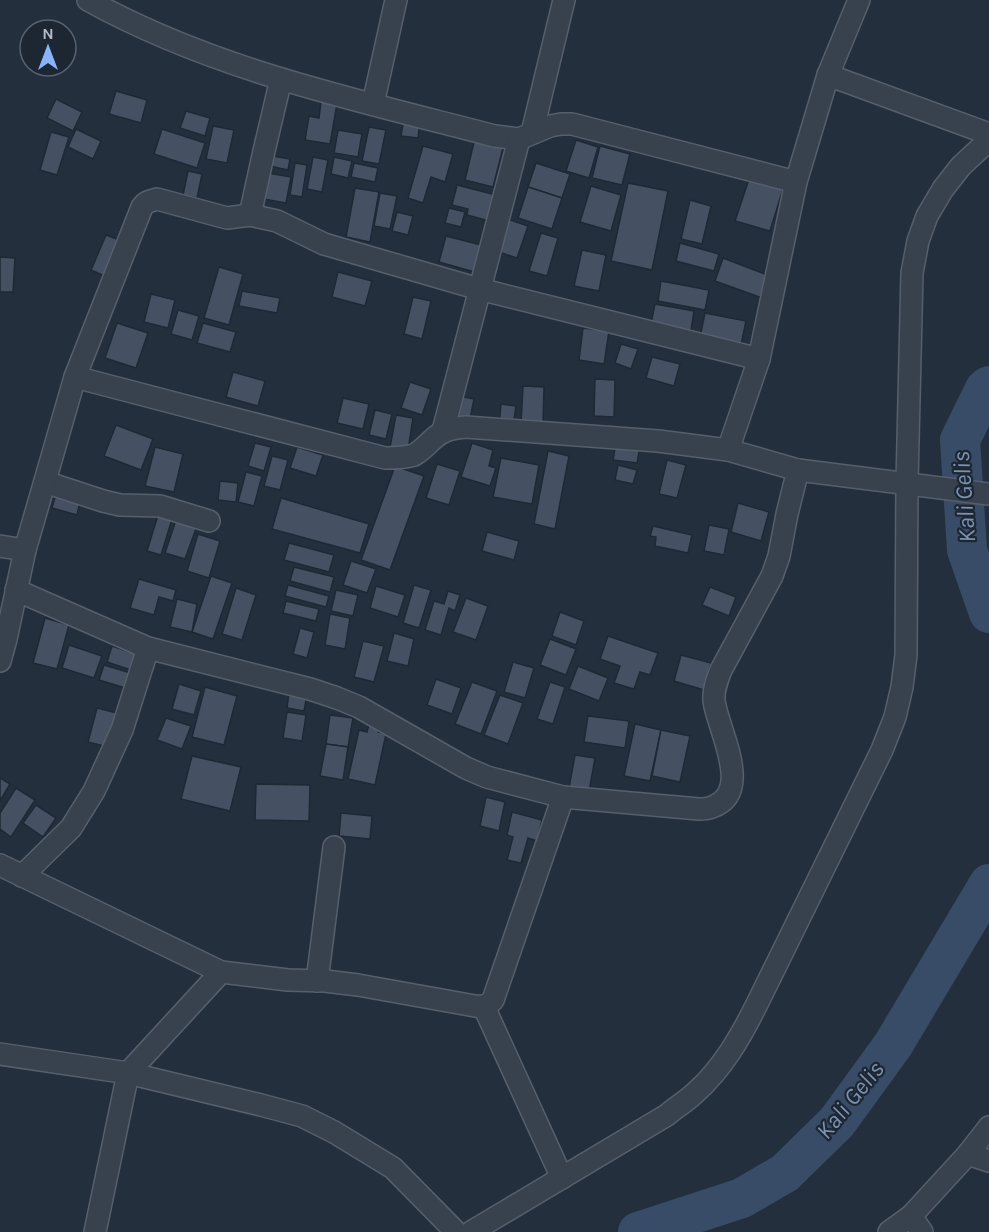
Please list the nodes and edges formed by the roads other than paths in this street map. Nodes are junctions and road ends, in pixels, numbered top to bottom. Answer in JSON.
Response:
{"nodes":[{"id":1,"x":88,"y":0,"type":"edge"},
{"id":2,"x":396,"y":0,"type":"edge"},
{"id":3,"x":564,"y":0,"type":"edge"},
{"id":4,"x":859,"y":0,"type":"edge"},
{"id":5,"x":828,"y":75,"type":"junction"},
{"id":6,"x":281,"y":79,"type":"junction"},
{"id":7,"x":373,"y":104,"type":"junction"},
{"id":8,"x":989,"y":134,"type":"edge"},
{"id":9,"x":526,"y":136,"type":"junction"},
{"id":10,"x":989,"y":140,"type":"edge"},
{"id":11,"x":796,"y":182,"type":"junction"},
{"id":12,"x":250,"y":215,"type":"junction"},
{"id":13,"x":479,"y":289,"type":"junction"},
{"id":14,"x":759,"y":359,"type":"junction"},
{"id":15,"x":75,"y":376,"type":"junction"},
{"id":16,"x":443,"y":432,"type":"junction"},
{"id":17,"x":728,"y":450,"type":"junction"},
{"id":18,"x":798,"y":470,"type":"junction"},
{"id":19,"x":45,"y":482,"type":"junction"},
{"id":20,"x":907,"y":483,"type":"junction"},
{"id":21,"x":989,"y":494,"type":"edge"},
{"id":22,"x":209,"y":521,"type":"dead end"},
{"id":23,"x":0,"y":546,"type":"edge"},
{"id":24,"x":25,"y":550,"type":"junction"},
{"id":25,"x":16,"y":590,"type":"junction"},
{"id":26,"x":148,"y":648,"type":"junction"},
{"id":27,"x":0,"y":661,"type":"edge"},
{"id":28,"x":563,"y":797,"type":"junction"},
{"id":29,"x":334,"y":847,"type":"dead end"},
{"id":30,"x":0,"y":865,"type":"edge"},
{"id":31,"x":22,"y":876,"type":"junction"},
{"id":32,"x":221,"y":972,"type":"junction"},
{"id":33,"x":317,"y":981,"type":"junction"},
{"id":34,"x":484,"y":1007,"type":"junction"},
{"id":35,"x":0,"y":1054,"type":"edge"},
{"id":36,"x":128,"y":1073,"type":"junction"},
{"id":37,"x":989,"y":1127,"type":"edge"},
{"id":38,"x":968,"y":1154,"type":"junction"},
{"id":39,"x":989,"y":1161,"type":"edge"},
{"id":40,"x":562,"y":1178,"type":"junction"},
{"id":41,"x":917,"y":1224,"type":"edge"},
{"id":42,"x":95,"y":1232,"type":"edge"},
{"id":43,"x":456,"y":1232,"type":"edge"},
{"id":44,"x":471,"y":1232,"type":"edge"},
{"id":45,"x":889,"y":1232,"type":"edge"}],
"edges":[{"from":1,"to":6,"type":"street"},
{"from":2,"to":7,"type":"street"},
{"from":3,"to":9,"type":"street"},
{"from":4,"to":5,"type":"street"},
{"from":5,"to":8,"type":"street"},
{"from":5,"to":11,"type":"street"},
{"from":6,"to":7,"type":"street"},
{"from":6,"to":12,"type":"street"},
{"from":7,"to":9,"type":"street"},
{"from":9,"to":11,"type":"street"},
{"from":9,"to":13,"type":"street"},
{"from":10,"to":20,"type":"street"},
{"from":11,"to":14,"type":"street"},
{"from":12,"to":13,"type":"street"},
{"from":12,"to":15,"type":"street"},
{"from":13,"to":14,"type":"street"},
{"from":13,"to":16,"type":"street"},
{"from":14,"to":17,"type":"street"},
{"from":15,"to":16,"type":"street"},
{"from":15,"to":19,"type":"street"},
{"from":16,"to":17,"type":"street"},
{"from":17,"to":18,"type":"street"},
{"from":18,"to":20,"type":"street"},
{"from":18,"to":28,"type":"street"},
{"from":19,"to":22,"type":"street"},
{"from":19,"to":24,"type":"street"},
{"from":20,"to":21,"type":"street"},
{"from":20,"to":40,"type":"street"},
{"from":23,"to":24,"type":"street"},
{"from":24,"to":25,"type":"street"},
{"from":25,"to":26,"type":"street"},
{"from":25,"to":27,"type":"street"},
{"from":26,"to":28,"type":"street"},
{"from":26,"to":31,"type":"street"},
{"from":28,"to":34,"type":"street"},
{"from":29,"to":33,"type":"street"},
{"from":30,"to":31,"type":"street"},
{"from":31,"to":32,"type":"street"},
{"from":32,"to":33,"type":"street"},
{"from":32,"to":36,"type":"street"},
{"from":33,"to":34,"type":"street"},
{"from":34,"to":40,"type":"street"},
{"from":35,"to":36,"type":"street"},
{"from":36,"to":42,"type":"street"},
{"from":36,"to":43,"type":"street"},
{"from":37,"to":38,"type":"street"},
{"from":38,"to":39,"type":"street"},
{"from":38,"to":41,"type":"street"},
{"from":40,"to":44,"type":"street"},
{"from":41,"to":45,"type":"street"}]}
